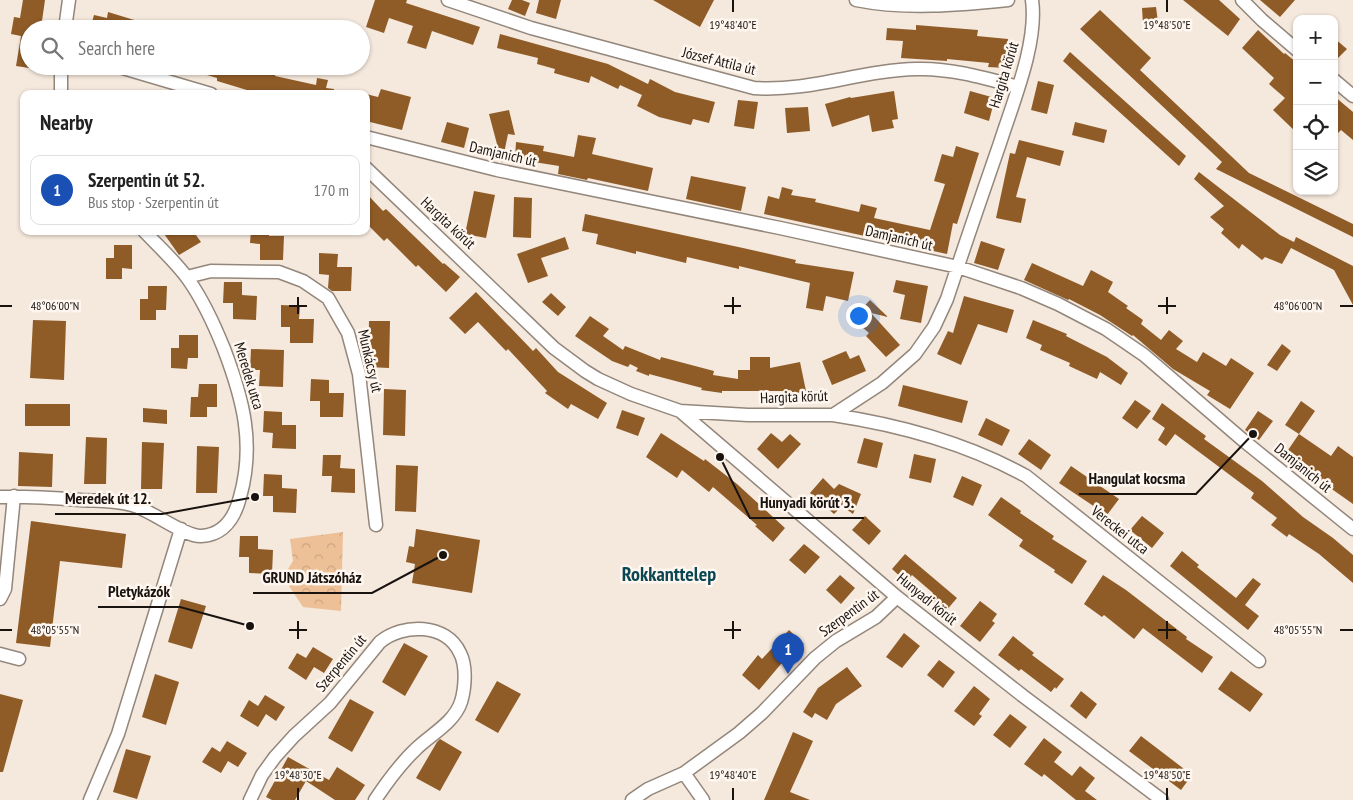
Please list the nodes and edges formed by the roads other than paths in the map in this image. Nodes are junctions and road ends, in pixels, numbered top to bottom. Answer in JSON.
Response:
{"nodes":[{"id":1,"x":69,"y":0,"type":"edge"},
{"id":2,"x":448,"y":0,"type":"edge"},
{"id":3,"x":856,"y":0,"type":"edge"},
{"id":4,"x":1008,"y":0,"type":"edge"},
{"id":5,"x":1032,"y":0,"type":"edge"},
{"id":6,"x":1242,"y":0,"type":"edge"},
{"id":7,"x":66,"y":20,"type":"edge"},
{"id":8,"x":1293,"y":47,"type":"edge"},
{"id":9,"x":61,"y":75,"type":"edge"},
{"id":10,"x":147,"y":75,"type":"edge"},
{"id":11,"x":1338,"y":83,"type":"edge"},
{"id":12,"x":1018,"y":87,"type":"junction"},
{"id":13,"x":61,"y":90,"type":"edge"},
{"id":14,"x":197,"y":90,"type":"edge"},
{"id":15,"x":1353,"y":96,"type":"edge"},
{"id":16,"x":370,"y":138,"type":"edge"},
{"id":17,"x":370,"y":172,"type":"edge"},
{"id":18,"x":148,"y":235,"type":"edge"},
{"id":19,"x":958,"y":267,"type":"junction"},
{"id":20,"x":187,"y":278,"type":"junction"},
{"id":21,"x":680,"y":411,"type":"junction"},
{"id":22,"x":833,"y":415,"type":"junction"},
{"id":23,"x":0,"y":496,"type":"edge"},
{"id":24,"x":14,"y":496,"type":"junction"},
{"id":25,"x":376,"y":525,"type":"dead end"},
{"id":26,"x":1353,"y":529,"type":"edge"},
{"id":27,"x":182,"y":530,"type":"junction"},
{"id":28,"x":3,"y":594,"type":"edge"},
{"id":29,"x":897,"y":597,"type":"junction"},
{"id":30,"x":0,"y":654,"type":"edge"},
{"id":31,"x":19,"y":659,"type":"dead end"},
{"id":32,"x":1259,"y":661,"type":"dead end"},
{"id":33,"x":684,"y":773,"type":"junction"},
{"id":34,"x":90,"y":800,"type":"edge"},
{"id":35,"x":250,"y":800,"type":"edge"},
{"id":36,"x":375,"y":800,"type":"edge"},
{"id":37,"x":632,"y":800,"type":"edge"},
{"id":38,"x":703,"y":800,"type":"edge"},
{"id":39,"x":1162,"y":800,"type":"edge"}],
"edges":[{"from":1,"to":7,"type":"street"},
{"from":2,"to":12,"type":"street","name":"József Attila út"},
{"from":3,"to":4,"type":"street"},
{"from":5,"to":12,"type":"street","name":"Hargita körút"},
{"from":6,"to":8,"type":"street"},
{"from":9,"to":13,"type":"street"},
{"from":10,"to":14,"type":"street"},
{"from":11,"to":15,"type":"street"},
{"from":12,"to":19,"type":"street","name":"Hargita körút"},
{"from":16,"to":19,"type":"street","name":"Damjanich út"},
{"from":17,"to":21,"type":"street","name":"Hargita körút"},
{"from":18,"to":20,"type":"street","name":"Meredek utca"},
{"from":19,"to":22,"type":"street","name":"Hargita körút"},
{"from":19,"to":26,"type":"street","name":"Damjanich út"},
{"from":20,"to":25,"type":"street","name":"Munkácsy út"},
{"from":20,"to":27,"type":"street","name":"Meredek utca"},
{"from":21,"to":22,"type":"street","name":"Hargita körút"},
{"from":21,"to":29,"type":"street","name":"Hunyadi körút"},
{"from":22,"to":32,"type":"street","name":"Vereckei utca"},
{"from":23,"to":24,"type":"street","name":"Meredek utca"},
{"from":24,"to":27,"type":"street","name":"Meredek utca"},
{"from":24,"to":28,"type":"street"},
{"from":27,"to":34,"type":"street"},
{"from":29,"to":33,"type":"street","name":"Szerpentin út"},
{"from":29,"to":39,"type":"street","name":"Hunyadi körút"},
{"from":30,"to":31,"type":"street"},
{"from":33,"to":37,"type":"street","name":"Szerpentin út"},
{"from":33,"to":38,"type":"street"},
{"from":35,"to":36,"type":"street","name":"Szerpentin út"}]}
